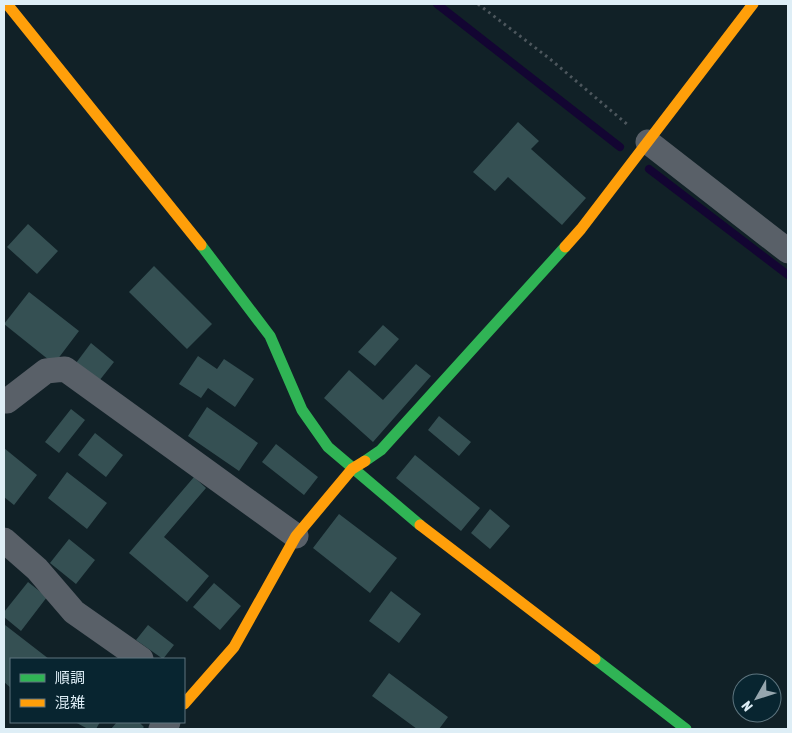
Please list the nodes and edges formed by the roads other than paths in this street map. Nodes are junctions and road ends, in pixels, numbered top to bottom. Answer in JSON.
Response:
{"nodes":[{"id":1,"x":6,"y":4,"type":"edge"},
{"id":2,"x":753,"y":4,"type":"edge"},
{"id":3,"x":648,"y":142,"type":"junction"},
{"id":4,"x":788,"y":251,"type":"edge"},
{"id":5,"x":5,"y":402,"type":"edge"},
{"id":6,"x":352,"y":469,"type":"junction"},
{"id":7,"x":296,"y":536,"type":"junction"},
{"id":8,"x":4,"y":540,"type":"edge"},
{"id":9,"x":140,"y":658,"type":"edge"},
{"id":10,"x":186,"y":696,"type":"edge"},
{"id":11,"x":686,"y":729,"type":"edge"}],
"edges":[{"from":1,"to":6,"type":"street"},
{"from":2,"to":3,"type":"street"},
{"from":3,"to":4,"type":"street"},
{"from":3,"to":6,"type":"street"},
{"from":5,"to":7,"type":"street"},
{"from":6,"to":7,"type":"street"},
{"from":6,"to":11,"type":"street"},
{"from":7,"to":10,"type":"street"},
{"from":8,"to":9,"type":"street"}]}
